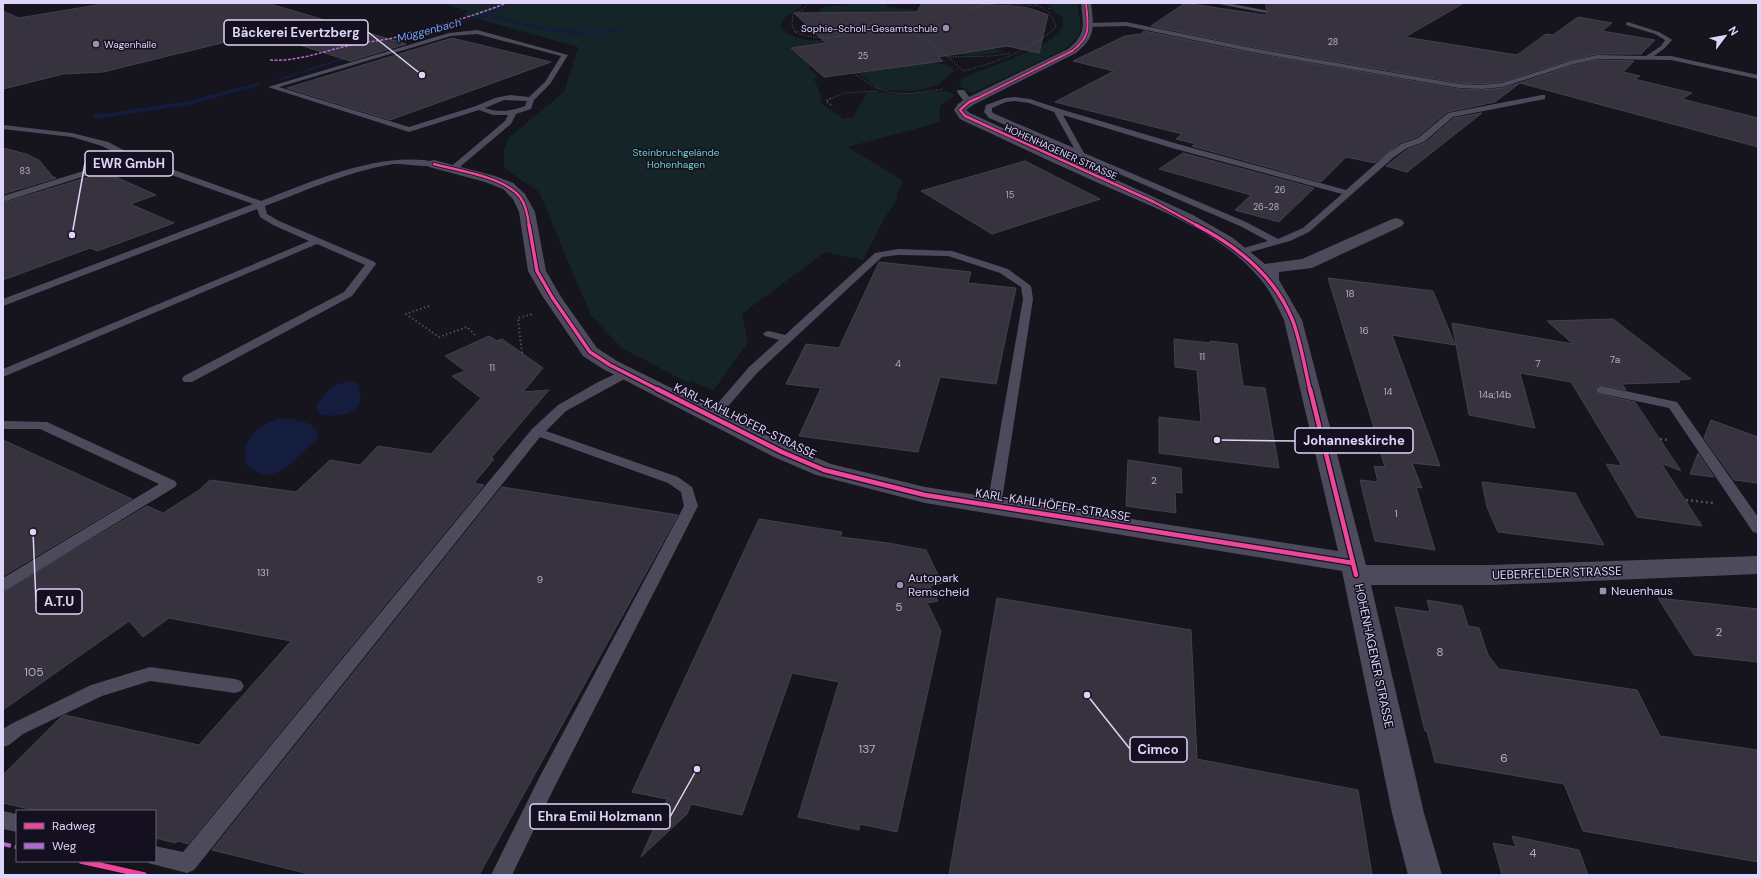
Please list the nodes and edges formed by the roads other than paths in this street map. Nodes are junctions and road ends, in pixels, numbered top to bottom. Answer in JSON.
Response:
{"nodes":[{"id":1,"x":1086,"y":3,"type":"edge"},
{"id":2,"x":1216,"y":3,"type":"edge"},
{"id":3,"x":1251,"y":3,"type":"edge"},
{"id":4,"x":1229,"y":5,"type":"junction"},
{"id":5,"x":1266,"y":11,"type":"dead end"},
{"id":6,"x":1088,"y":24,"type":"junction"},
{"id":7,"x":1628,"y":24,"type":"dead end"},
{"id":8,"x":1648,"y":57,"type":"junction"},
{"id":9,"x":1758,"y":77,"type":"edge"},
{"id":10,"x":1542,"y":97,"type":"dead end"},
{"id":11,"x":530,"y":98,"type":"junction"},
{"id":12,"x":479,"y":108,"type":"junction"},
{"id":13,"x":1057,"y":111,"type":"junction"},
{"id":14,"x":513,"y":113,"type":"junction"},
{"id":15,"x":3,"y":127,"type":"edge"},
{"id":16,"x":1082,"y":156,"type":"junction"},
{"id":17,"x":132,"y":158,"type":"junction"},
{"id":18,"x":443,"y":166,"type":"junction"},
{"id":19,"x":1348,"y":193,"type":"junction"},
{"id":20,"x":3,"y":199,"type":"edge"},
{"id":21,"x":260,"y":204,"type":"junction"},
{"id":22,"x":1396,"y":223,"type":"dead end"},
{"id":23,"x":317,"y":241,"type":"junction"},
{"id":24,"x":1277,"y":242,"type":"junction"},
{"id":25,"x":1240,"y":252,"type":"junction"},
{"id":26,"x":1270,"y":280,"type":"junction"},
{"id":27,"x":3,"y":303,"type":"edge"},
{"id":28,"x":769,"y":334,"type":"dead end"},
{"id":29,"x":787,"y":339,"type":"junction"},
{"id":30,"x":3,"y":373,"type":"edge"},
{"id":31,"x":626,"y":373,"type":"junction"},
{"id":32,"x":188,"y":379,"type":"dead end"},
{"id":33,"x":1602,"y":390,"type":"dead end"},
{"id":34,"x":712,"y":417,"type":"junction"},
{"id":35,"x":3,"y":425,"type":"edge"},
{"id":36,"x":537,"y":432,"type":"junction"},
{"id":37,"x":994,"y":506,"type":"junction"},
{"id":38,"x":1758,"y":528,"type":"edge"},
{"id":39,"x":1758,"y":565,"type":"edge"},
{"id":40,"x":1354,"y":569,"type":"junction"},
{"id":41,"x":3,"y":585,"type":"edge"},
{"id":42,"x":235,"y":686,"type":"dead end"},
{"id":43,"x":3,"y":739,"type":"edge"},
{"id":44,"x":3,"y":820,"type":"edge"},
{"id":45,"x":16,"y":823,"type":"edge"},
{"id":46,"x":156,"y":856,"type":"edge"},
{"id":47,"x":501,"y":875,"type":"edge"},
{"id":48,"x":1424,"y":875,"type":"edge"}],
"edges":[{"from":1,"to":6,"type":"street"},
{"from":2,"to":4,"type":"lane"},
{"from":3,"to":4,"type":"lane"},
{"from":4,"to":5,"type":"lane"},
{"from":6,"to":8,"type":"lane"},
{"from":6,"to":25,"type":"street","name":"HOHENHAGENER STRASSE"},
{"from":7,"to":8,"type":"lane"},
{"from":8,"to":9,"type":"lane"},
{"from":10,"to":19,"type":"lane"},
{"from":11,"to":12,"type":"lane"},
{"from":11,"to":12,"type":"lane"},
{"from":11,"to":14,"type":"lane"},
{"from":12,"to":14,"type":"lane"},
{"from":13,"to":16,"type":"lane"},
{"from":13,"to":16,"type":"lane"},
{"from":13,"to":19,"type":"lane"},
{"from":14,"to":18,"type":"lane"},
{"from":15,"to":17,"type":"lane"},
{"from":16,"to":24,"type":"lane"},
{"from":17,"to":20,"type":"lane"},
{"from":17,"to":21,"type":"lane"},
{"from":18,"to":21,"type":"lane"},
{"from":18,"to":31,"type":"street","name":"KARL-KAHLHÖFER-STRASSE"},
{"from":19,"to":24,"type":"lane"},
{"from":21,"to":23,"type":"lane"},
{"from":21,"to":27,"type":"lane"},
{"from":22,"to":26,"type":"street"},
{"from":23,"to":30,"type":"lane"},
{"from":23,"to":32,"type":"lane"},
{"from":24,"to":25,"type":"lane"},
{"from":25,"to":26,"type":"street","name":"HOHENHAGENER STRASSE"},
{"from":26,"to":40,"type":"street","name":"HOHENHAGENER STRASSE"},
{"from":28,"to":29,"type":"lane"},
{"from":29,"to":34,"type":"lane"},
{"from":29,"to":37,"type":"lane"},
{"from":31,"to":34,"type":"street","name":"KARL-KAHLHÖFER-STRASSE"},
{"from":31,"to":36,"type":"lane"},
{"from":33,"to":38,"type":"lane"},
{"from":34,"to":37,"type":"street","name":"KARL-KAHLHÖFER-STRASSE"},
{"from":35,"to":41,"type":"lane"},
{"from":36,"to":46,"type":"lane"},
{"from":36,"to":47,"type":"lane"},
{"from":37,"to":40,"type":"street","name":"KARL-KAHLHÖFER-STRASSE"},
{"from":39,"to":40,"type":"street","name":"UEBERFELDER STRASSE"},
{"from":40,"to":48,"type":"street","name":"HOHENHAGENER STRASSE"},
{"from":42,"to":43,"type":"lane"},
{"from":44,"to":45,"type":"lane"}]}
